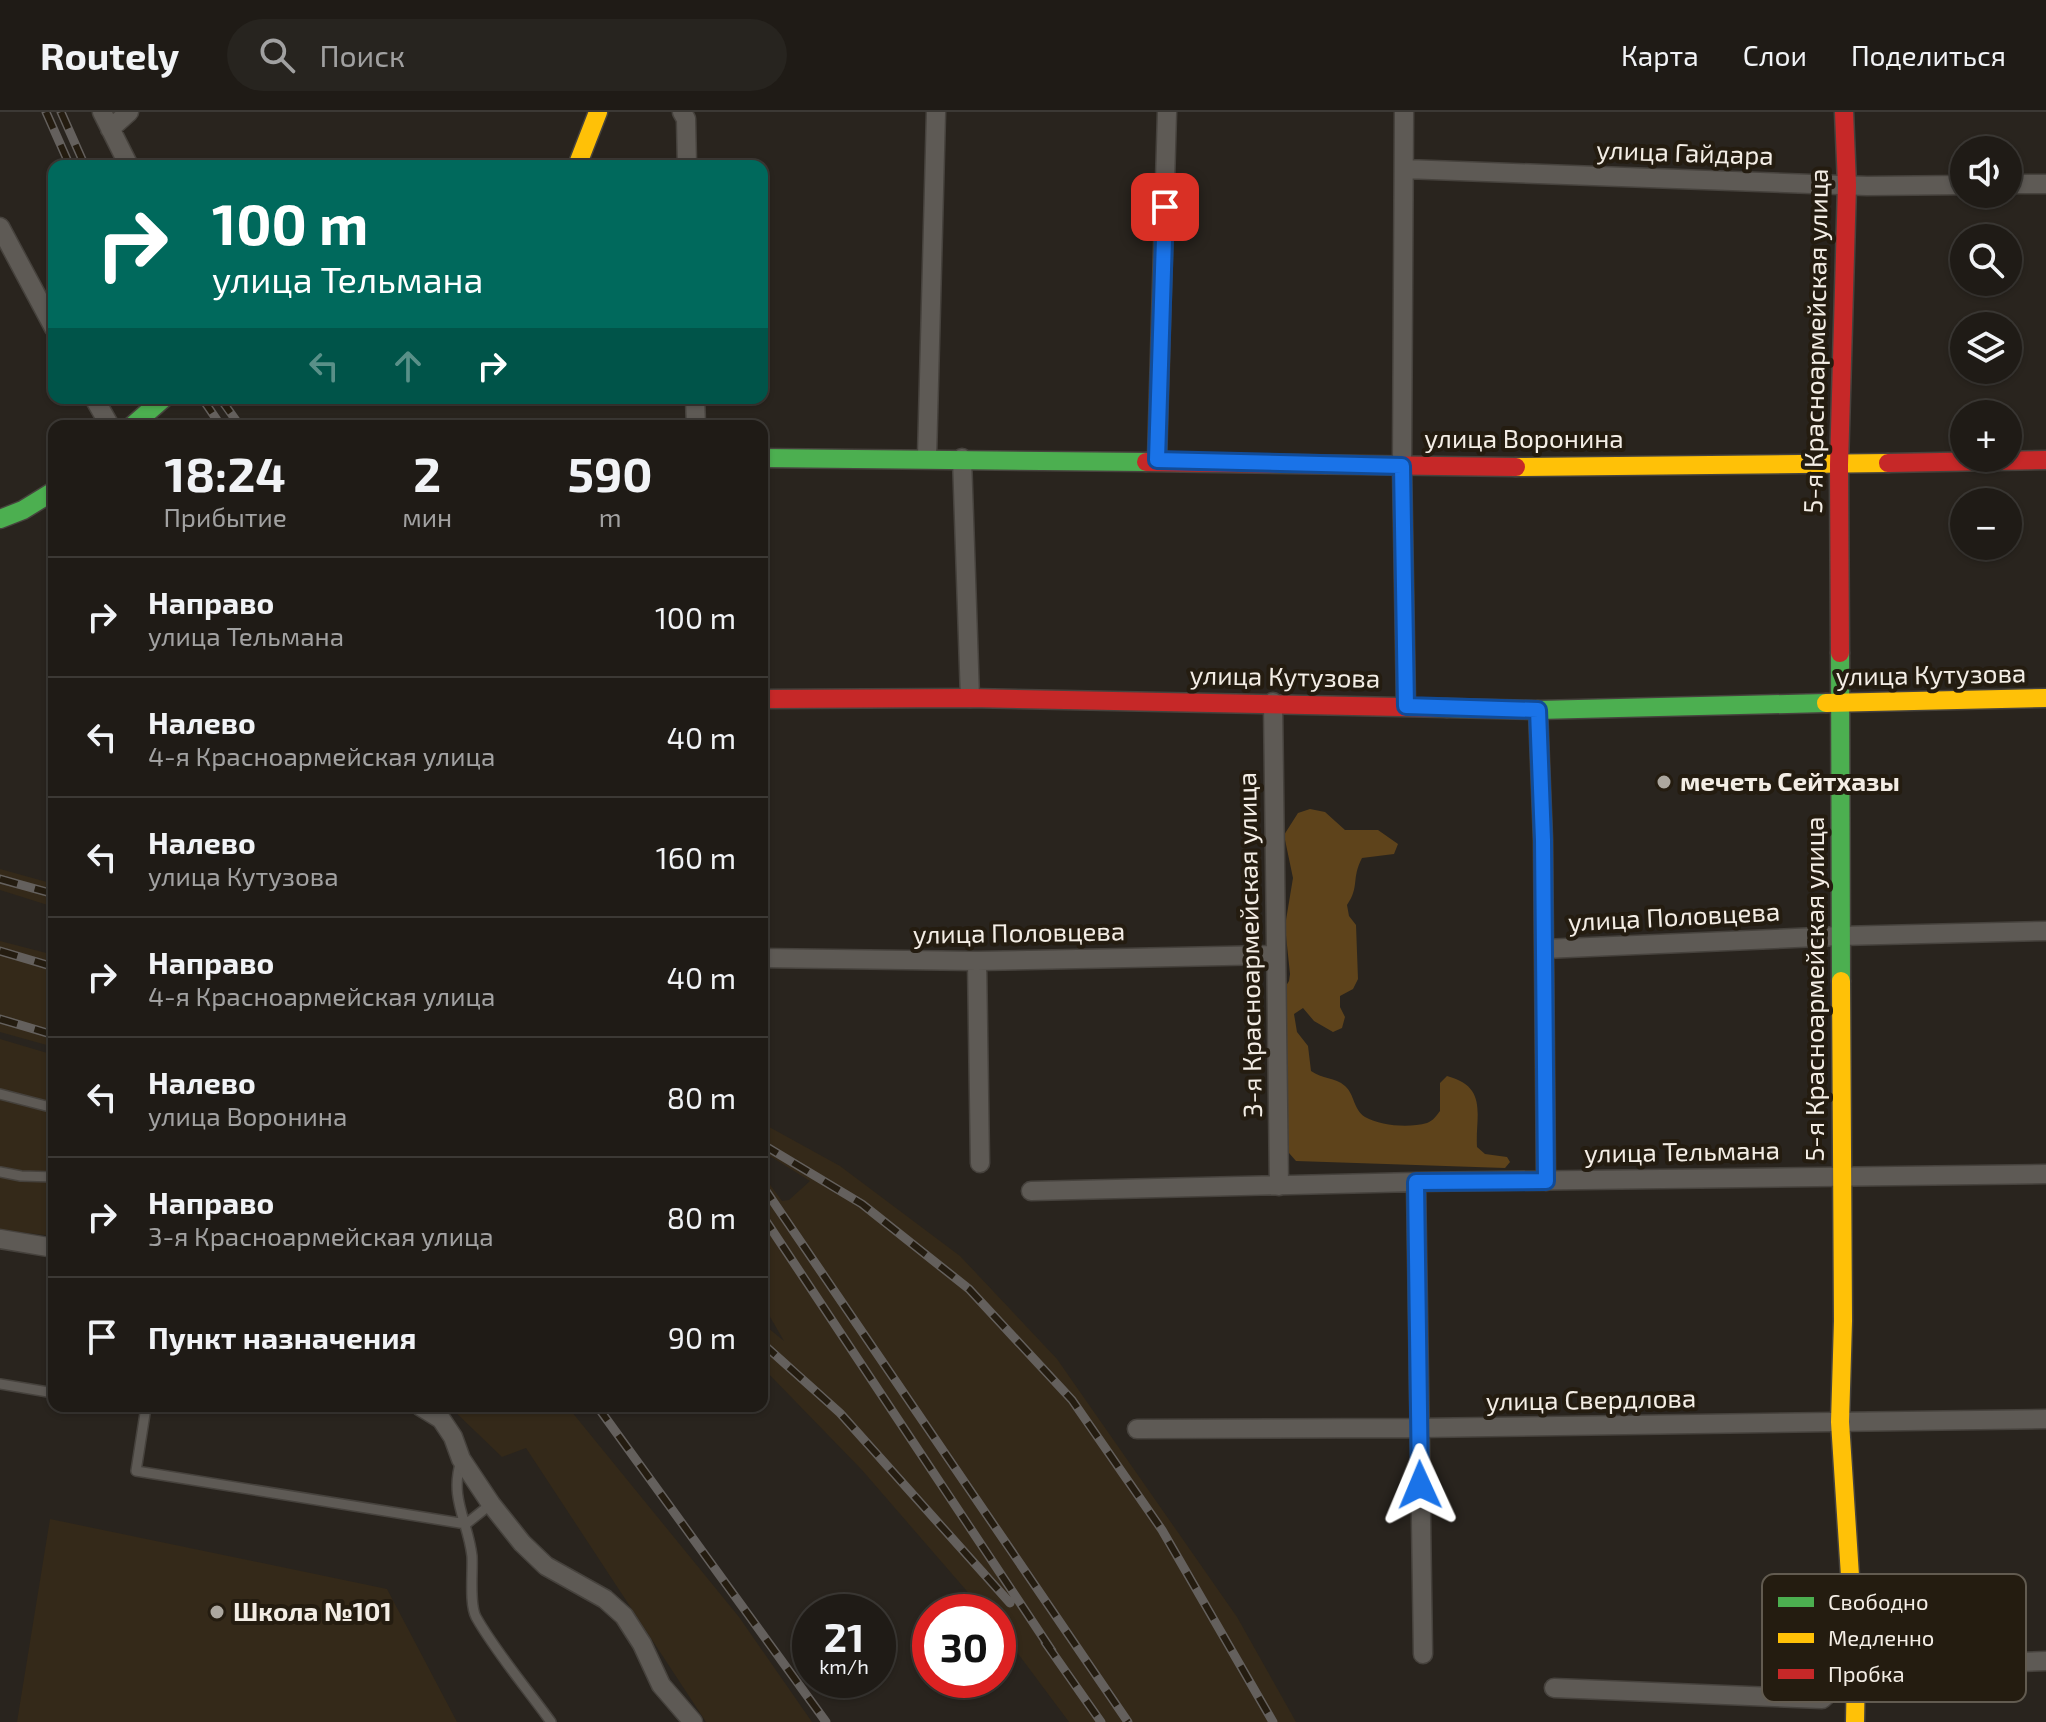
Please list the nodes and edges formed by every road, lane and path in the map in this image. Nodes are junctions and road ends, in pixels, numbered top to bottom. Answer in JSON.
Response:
{"nodes":[{"id":1,"x":129,"y":112,"type":"edge"},
{"id":2,"x":598,"y":112,"type":"edge"},
{"id":3,"x":682,"y":112,"type":"edge"},
{"id":4,"x":936,"y":112,"type":"edge"},
{"id":5,"x":1167,"y":112,"type":"edge"},
{"id":6,"x":1404,"y":112,"type":"edge"},
{"id":7,"x":1844,"y":112,"type":"edge"},
{"id":8,"x":106,"y":120,"type":"edge"},
{"id":9,"x":126,"y":160,"type":"edge"},
{"id":10,"x":579,"y":160,"type":"edge"},
{"id":11,"x":687,"y":160,"type":"edge"},
{"id":12,"x":1405,"y":169,"type":"junction"},
{"id":13,"x":2022,"y":184,"type":"edge"},
{"id":14,"x":2046,"y":184,"type":"edge"},
{"id":15,"x":1847,"y":185,"type":"junction"},
{"id":16,"x":1950,"y":185,"type":"edge"},
{"id":17,"x":0,"y":227,"type":"edge"},
{"id":18,"x":48,"y":317,"type":"edge"},
{"id":19,"x":157,"y":404,"type":"edge"},
{"id":20,"x":139,"y":420,"type":"edge"},
{"id":21,"x":927,"y":457,"type":"junction"},
{"id":22,"x":768,"y":458,"type":"edge"},
{"id":23,"x":962,"y":458,"type":"junction"},
{"id":24,"x":1157,"y":460,"type":"junction"},
{"id":25,"x":2046,"y":460,"type":"edge"},
{"id":26,"x":1839,"y":465,"type":"junction"},
{"id":27,"x":1402,"y":466,"type":"junction"},
{"id":28,"x":48,"y":495,"type":"edge"},
{"id":29,"x":0,"y":519,"type":"edge"},
{"id":30,"x":970,"y":698,"type":"junction"},
{"id":31,"x":2046,"y":698,"type":"edge"},
{"id":32,"x":768,"y":699,"type":"edge"},
{"id":33,"x":1273,"y":702,"type":"junction"},
{"id":34,"x":1841,"y":703,"type":"junction"},
{"id":35,"x":1406,"y":706,"type":"junction"},
{"id":36,"x":1538,"y":710,"type":"junction"},
{"id":37,"x":2046,"y":931,"type":"edge"},
{"id":38,"x":1840,"y":936,"type":"junction"},
{"id":39,"x":1544,"y":949,"type":"junction"},
{"id":40,"x":1276,"y":955,"type":"junction"},
{"id":41,"x":768,"y":958,"type":"edge"},
{"id":42,"x":977,"y":961,"type":"junction"},
{"id":43,"x":0,"y":1094,"type":"edge"},
{"id":44,"x":48,"y":1106,"type":"edge"},
{"id":45,"x":980,"y":1163,"type":"dead end"},
{"id":46,"x":0,"y":1172,"type":"edge"},
{"id":47,"x":2046,"y":1174,"type":"edge"},
{"id":48,"x":1842,"y":1175,"type":"junction"},
{"id":49,"x":48,"y":1177,"type":"edge"},
{"id":50,"x":1546,"y":1181,"type":"junction"},
{"id":51,"x":1416,"y":1182,"type":"junction"},
{"id":52,"x":1279,"y":1186,"type":"junction"},
{"id":53,"x":1031,"y":1191,"type":"dead end"},
{"id":54,"x":0,"y":1239,"type":"edge"},
{"id":55,"x":48,"y":1247,"type":"edge"},
{"id":56,"x":0,"y":1384,"type":"edge"},
{"id":57,"x":48,"y":1392,"type":"edge"},
{"id":58,"x":143,"y":1412,"type":"edge"},
{"id":59,"x":430,"y":1412,"type":"edge"},
{"id":60,"x":2046,"y":1419,"type":"edge"},
{"id":61,"x":1840,"y":1422,"type":"junction"},
{"id":62,"x":1419,"y":1428,"type":"junction"},
{"id":63,"x":1137,"y":1429,"type":"dead end"},
{"id":64,"x":461,"y":1459,"type":"junction"},
{"id":65,"x":491,"y":1504,"type":"junction"},
{"id":66,"x":466,"y":1524,"type":"junction"},
{"id":67,"x":1850,"y":1574,"type":"edge"},
{"id":68,"x":1423,"y":1654,"type":"dead end"},
{"id":69,"x":2046,"y":1661,"type":"edge"},
{"id":70,"x":2026,"y":1662,"type":"edge"},
{"id":71,"x":1554,"y":1688,"type":"dead end"},
{"id":72,"x":1762,"y":1697,"type":"edge"},
{"id":73,"x":1855,"y":1702,"type":"edge"},
{"id":74,"x":551,"y":1722,"type":"edge"},
{"id":75,"x":693,"y":1722,"type":"edge"},
{"id":76,"x":1855,"y":1722,"type":"edge"}],
"edges":[{"from":1,"to":8,"type":"street"},
{"from":2,"to":10,"type":"street"},
{"from":3,"to":11,"type":"street"},
{"from":4,"to":21,"type":"street"},
{"from":5,"to":24,"type":"street"},
{"from":6,"to":12,"type":"street"},
{"from":7,"to":15,"type":"street","name":"5-я Красноармейская улица"},
{"from":8,"to":9,"type":"street"},
{"from":12,"to":15,"type":"street","name":"улица Гайдара"},
{"from":12,"to":27,"type":"street"},
{"from":13,"to":14,"type":"street"},
{"from":15,"to":16,"type":"street","name":"улица Гайдара"},
{"from":15,"to":26,"type":"street","name":"5-я Красноармейская улица"},
{"from":17,"to":18,"type":"street"},
{"from":19,"to":20,"type":"street"},
{"from":21,"to":22,"type":"street","name":"улица Воронина"},
{"from":21,"to":23,"type":"street","name":"улица Воронина"},
{"from":23,"to":24,"type":"street","name":"улица Воронина"},
{"from":23,"to":30,"type":"street"},
{"from":24,"to":27,"type":"street","name":"улица Воронина"},
{"from":25,"to":26,"type":"street","name":"улица Воронина"},
{"from":26,"to":27,"type":"street","name":"улица Воронина"},
{"from":26,"to":34,"type":"street","name":"5-я Красноармейская улица"},
{"from":27,"to":35,"type":"street"},
{"from":28,"to":29,"type":"street"},
{"from":30,"to":32,"type":"street","name":"улица Кутузова"},
{"from":30,"to":33,"type":"street","name":"улица Кутузова"},
{"from":31,"to":34,"type":"street","name":"улица Кутузова"},
{"from":33,"to":35,"type":"street","name":"улица Кутузова"},
{"from":33,"to":40,"type":"street","name":"3-я Красноармейская улица"},
{"from":34,"to":36,"type":"street","name":"улица Кутузова"},
{"from":34,"to":38,"type":"street","name":"5-я Красноармейская улица"},
{"from":35,"to":36,"type":"street","name":"улица Кутузова"},
{"from":36,"to":39,"type":"street"},
{"from":37,"to":38,"type":"street","name":"улица Половцева"},
{"from":38,"to":39,"type":"street","name":"улица Половцева"},
{"from":38,"to":48,"type":"street","name":"5-я Красноармейская улица"},
{"from":39,"to":50,"type":"street"},
{"from":40,"to":42,"type":"street","name":"улица Половцева"},
{"from":40,"to":52,"type":"street","name":"3-я Красноармейская улица"},
{"from":41,"to":42,"type":"street","name":"улица Половцева"},
{"from":42,"to":45,"type":"street"},
{"from":43,"to":44,"type":"lane"},
{"from":46,"to":49,"type":"lane"},
{"from":47,"to":48,"type":"street","name":"улица Тельмана"},
{"from":48,"to":50,"type":"street","name":"улица Тельмана"},
{"from":48,"to":61,"type":"street","name":"5-я Красноармейская улица"},
{"from":50,"to":51,"type":"street","name":"улица Тельмана"},
{"from":51,"to":52,"type":"street","name":"улица Тельмана"},
{"from":51,"to":62,"type":"street"},
{"from":52,"to":53,"type":"street","name":"улица Тельмана"},
{"from":54,"to":55,"type":"street"},
{"from":56,"to":57,"type":"lane"},
{"from":58,"to":66,"type":"lane"},
{"from":59,"to":64,"type":"street"},
{"from":60,"to":61,"type":"street","name":"улица Свердлова"},
{"from":61,"to":62,"type":"street","name":"улица Свердлова"},
{"from":61,"to":67,"type":"street","name":"5-я Красноармейская улица"},
{"from":62,"to":63,"type":"street","name":"улица Свердлова"},
{"from":62,"to":68,"type":"street"},
{"from":64,"to":65,"type":"street"},
{"from":64,"to":66,"type":"lane"},
{"from":65,"to":66,"type":"lane"},
{"from":65,"to":75,"type":"street"},
{"from":66,"to":74,"type":"lane"},
{"from":69,"to":70,"type":"street"},
{"from":71,"to":72,"type":"street"},
{"from":73,"to":76,"type":"street","name":"5-я Красноармейская улица"}]}
